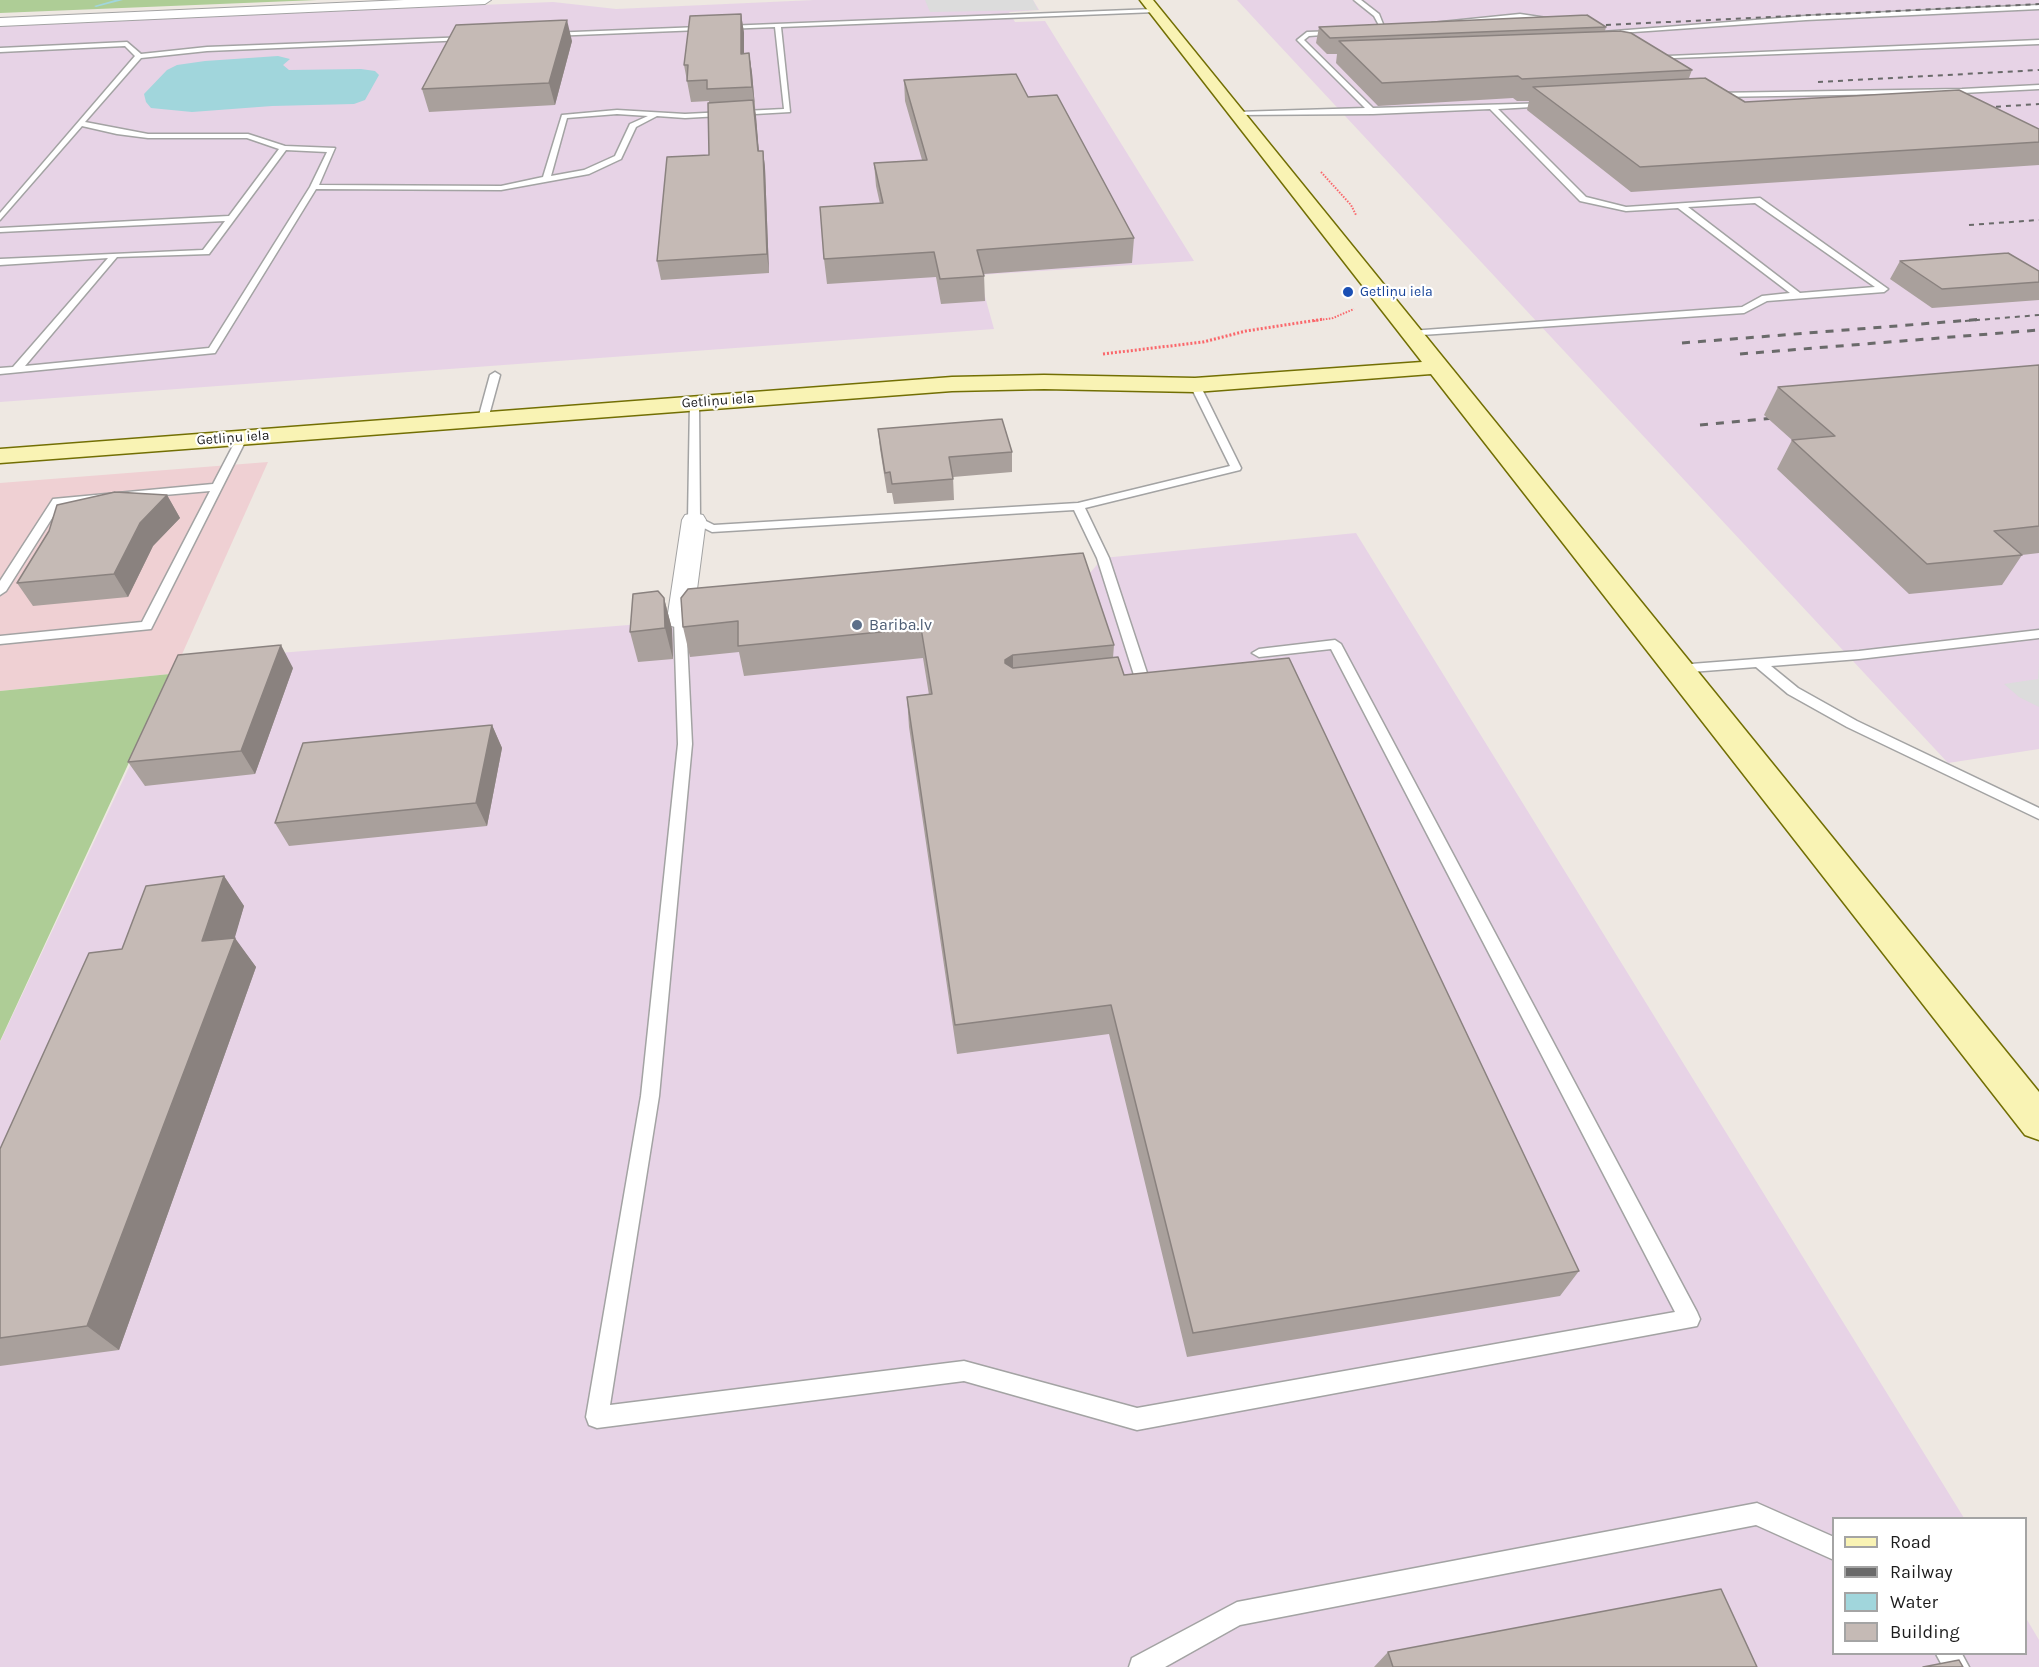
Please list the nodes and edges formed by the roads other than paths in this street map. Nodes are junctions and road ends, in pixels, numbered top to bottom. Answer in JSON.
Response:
{"nodes":[{"id":1,"x":485,"y":0,"type":"edge"},
{"id":2,"x":1357,"y":0,"type":"edge"},
{"id":3,"x":1150,"y":5,"type":"edge"},
{"id":4,"x":2039,"y":7,"type":"edge"},
{"id":5,"x":1566,"y":21,"type":"edge"},
{"id":6,"x":0,"y":22,"type":"edge"},
{"id":7,"x":1429,"y":24,"type":"edge"},
{"id":8,"x":778,"y":25,"type":"junction"},
{"id":9,"x":1395,"y":27,"type":"edge"},
{"id":10,"x":1372,"y":28,"type":"edge"},
{"id":11,"x":1383,"y":28,"type":"junction"},
{"id":12,"x":1340,"y":31,"type":"edge"},
{"id":13,"x":547,"y":35,"type":"edge"},
{"id":14,"x":478,"y":38,"type":"edge"},
{"id":15,"x":454,"y":39,"type":"junction"},
{"id":16,"x":1621,"y":42,"type":"edge"},
{"id":17,"x":2039,"y":42,"type":"edge"},
{"id":18,"x":446,"y":45,"type":"edge"},
{"id":19,"x":0,"y":50,"type":"edge"},
{"id":20,"x":1637,"y":52,"type":"edge"},
{"id":21,"x":139,"y":56,"type":"junction"},
{"id":22,"x":1645,"y":57,"type":"junction"},
{"id":23,"x":1331,"y":58,"type":"edge"},
{"id":24,"x":1319,"y":59,"type":"junction"},
{"id":25,"x":1663,"y":68,"type":"edge"},
{"id":26,"x":2039,"y":87,"type":"edge"},
{"id":27,"x":1708,"y":95,"type":"edge"},
{"id":28,"x":1560,"y":103,"type":"edge"},
{"id":29,"x":1492,"y":107,"type":"junction"},
{"id":30,"x":1373,"y":112,"type":"junction"},
{"id":31,"x":660,"y":113,"type":"junction"},
{"id":32,"x":1237,"y":114,"type":"junction"},
{"id":33,"x":80,"y":123,"type":"junction"},
{"id":34,"x":284,"y":148,"type":"junction"},
{"id":35,"x":546,"y":178,"type":"junction"},
{"id":36,"x":314,"y":187,"type":"junction"},
{"id":37,"x":1681,"y":206,"type":"junction"},
{"id":38,"x":0,"y":218,"type":"edge"},
{"id":39,"x":233,"y":218,"type":"junction"},
{"id":40,"x":0,"y":230,"type":"edge"},
{"id":41,"x":115,"y":255,"type":"junction"},
{"id":42,"x":0,"y":262,"type":"edge"},
{"id":43,"x":1799,"y":296,"type":"junction"},
{"id":44,"x":1410,"y":334,"type":"junction"},
{"id":45,"x":1436,"y":367,"type":"junction"},
{"id":46,"x":0,"y":371,"type":"edge"},
{"id":47,"x":15,"y":371,"type":"junction"},
{"id":48,"x":495,"y":375,"type":"dead end"},
{"id":49,"x":1195,"y":385,"type":"junction"},
{"id":50,"x":694,"y":403,"type":"junction"},
{"id":51,"x":483,"y":419,"type":"junction"},
{"id":52,"x":242,"y":438,"type":"junction"},
{"id":53,"x":0,"y":456,"type":"edge"},
{"id":54,"x":217,"y":487,"type":"junction"},
{"id":55,"x":1078,"y":506,"type":"junction"},
{"id":56,"x":694,"y":520,"type":"junction"},
{"id":57,"x":0,"y":591,"type":"edge"},
{"id":58,"x":680,"y":620,"type":"joint"},
{"id":59,"x":2039,"y":634,"type":"edge"},
{"id":60,"x":0,"y":640,"type":"edge"},
{"id":61,"x":1259,"y":653,"type":"dead end"},
{"id":62,"x":1758,"y":662,"type":"junction"},
{"id":63,"x":1678,"y":669,"type":"junction"},
{"id":64,"x":1119,"y":681,"type":"edge"},
{"id":65,"x":2039,"y":814,"type":"edge"},
{"id":66,"x":2039,"y":1122,"type":"edge"},
{"id":67,"x":1832,"y":1549,"type":"edge"},
{"id":68,"x":1141,"y":1667,"type":"edge"}],
"edges":[{"from":1,"to":6,"type":"street"},
{"from":2,"to":11,"type":"lane"},
{"from":3,"to":8,"type":"lane"},
{"from":3,"to":32,"type":"main road"},
{"from":4,"to":16,"type":"lane"},
{"from":5,"to":7,"type":"lane"},
{"from":8,"to":13,"type":"lane"},
{"from":8,"to":31,"type":"lane"},
{"from":9,"to":11,"type":"lane"},
{"from":10,"to":11,"type":"lane"},
{"from":12,"to":24,"type":"lane"},
{"from":14,"to":15,"type":"lane"},
{"from":15,"to":18,"type":"lane"},
{"from":15,"to":21,"type":"lane"},
{"from":17,"to":22,"type":"lane"},
{"from":19,"to":21,"type":"lane"},
{"from":20,"to":22,"type":"lane"},
{"from":21,"to":33,"type":"lane"},
{"from":22,"to":25,"type":"lane"},
{"from":23,"to":24,"type":"lane"},
{"from":24,"to":30,"type":"lane"},
{"from":26,"to":27,"type":"lane"},
{"from":28,"to":29,"type":"lane"},
{"from":29,"to":30,"type":"lane"},
{"from":29,"to":37,"type":"lane"},
{"from":30,"to":32,"type":"lane"},
{"from":31,"to":35,"type":"lane"},
{"from":31,"to":35,"type":"lane"},
{"from":32,"to":44,"type":"main road"},
{"from":33,"to":34,"type":"lane"},
{"from":33,"to":38,"type":"lane"},
{"from":34,"to":36,"type":"lane"},
{"from":34,"to":39,"type":"lane"},
{"from":35,"to":36,"type":"lane"},
{"from":36,"to":47,"type":"lane"},
{"from":37,"to":43,"type":"lane"},
{"from":37,"to":43,"type":"lane"},
{"from":39,"to":40,"type":"lane"},
{"from":39,"to":41,"type":"lane"},
{"from":41,"to":42,"type":"lane"},
{"from":41,"to":47,"type":"lane"},
{"from":43,"to":44,"type":"lane"},
{"from":44,"to":45,"type":"main road"},
{"from":45,"to":49,"type":"main road","name":"Getliņu iela"},
{"from":45,"to":63,"type":"main road"},
{"from":46,"to":47,"type":"lane"},
{"from":48,"to":51,"type":"lane"},
{"from":49,"to":50,"type":"main road","name":"Getliņu iela"},
{"from":49,"to":55,"type":"lane"},
{"from":50,"to":51,"type":"main road","name":"Getliņu iela"},
{"from":50,"to":56,"type":"lane"},
{"from":51,"to":52,"type":"main road","name":"Getliņu iela"},
{"from":52,"to":53,"type":"main road","name":"Getliņu iela"},
{"from":52,"to":54,"type":"lane"},
{"from":54,"to":57,"type":"lane"},
{"from":54,"to":60,"type":"lane"},
{"from":55,"to":56,"type":"lane"},
{"from":55,"to":64,"type":"lane"},
{"from":56,"to":58,"type":"street"},
{"from":58,"to":61,"type":"lane"},
{"from":59,"to":62,"type":"lane"},
{"from":62,"to":63,"type":"lane"},
{"from":62,"to":65,"type":"lane"},
{"from":63,"to":66,"type":"main road"},
{"from":67,"to":68,"type":"lane"}]}
